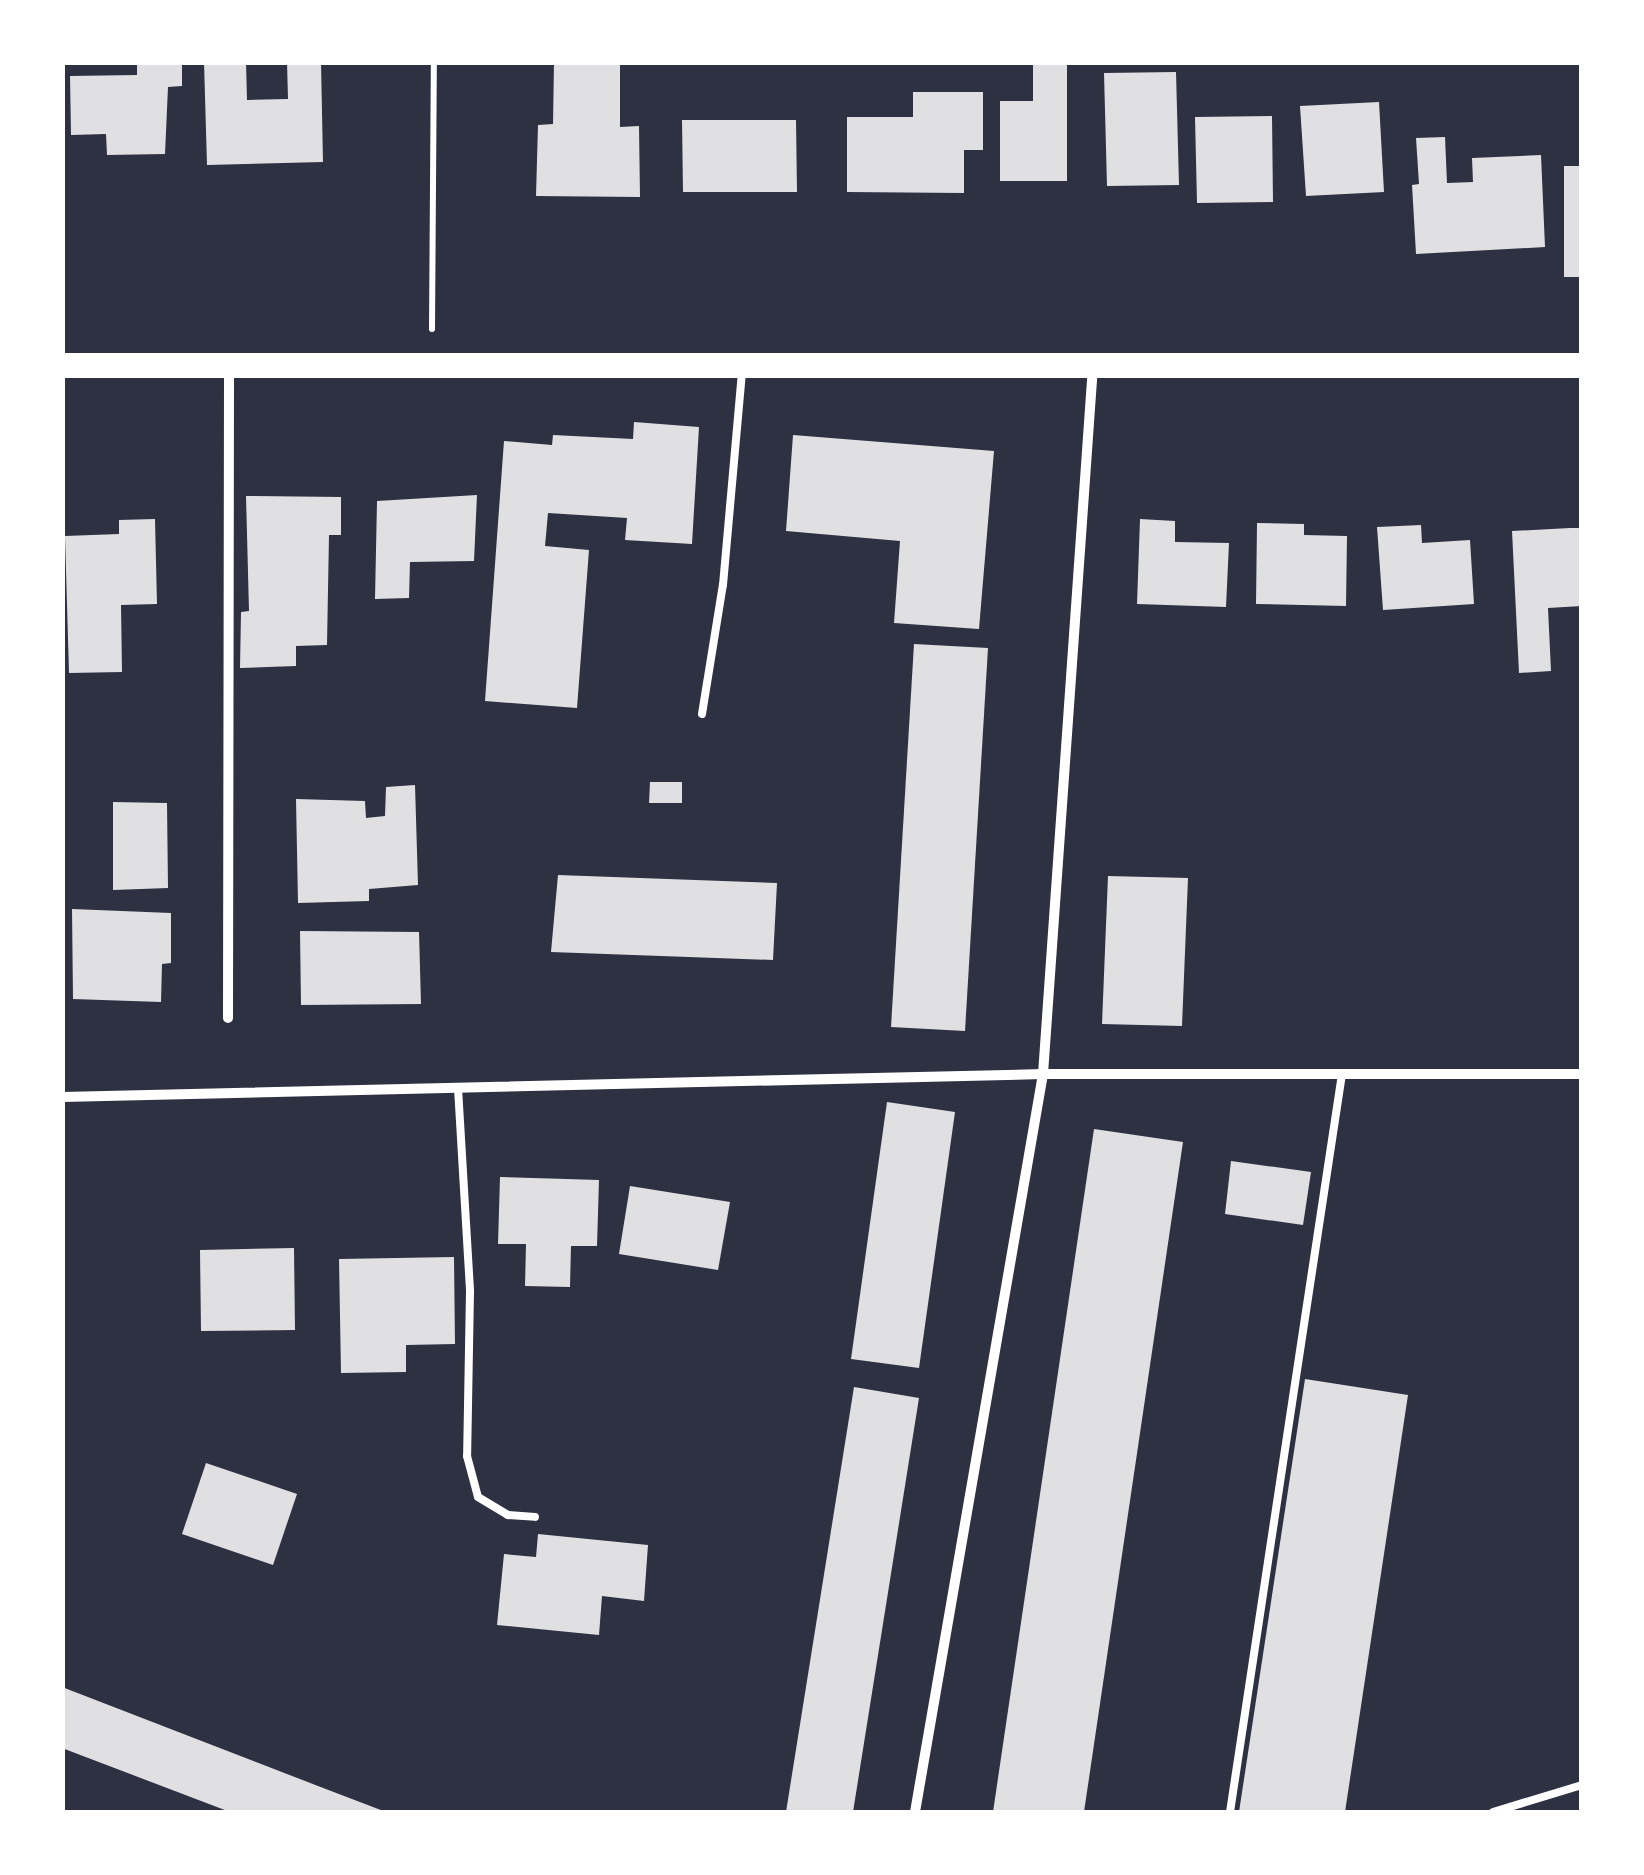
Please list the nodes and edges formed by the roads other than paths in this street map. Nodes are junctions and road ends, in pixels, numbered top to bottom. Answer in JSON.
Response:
{"nodes":[{"id":1,"x":62,"y":365,"type":"edge"},
{"id":2,"x":229,"y":365,"type":"junction"},
{"id":3,"x":1582,"y":365,"type":"edge"},
{"id":4,"x":743,"y":366,"type":"junction"},
{"id":5,"x":1093,"y":366,"type":"junction"},
{"id":6,"x":702,"y":714,"type":"dead end"},
{"id":7,"x":228,"y":1018,"type":"dead end"},
{"id":8,"x":1042,"y":1074,"type":"junction"},
{"id":9,"x":1342,"y":1074,"type":"junction"},
{"id":10,"x":1582,"y":1074,"type":"edge"},
{"id":11,"x":458,"y":1088,"type":"junction"},
{"id":12,"x":62,"y":1097,"type":"edge"},
{"id":13,"x":536,"y":1517,"type":"dead end"},
{"id":14,"x":1582,"y":1784,"type":"edge"},
{"id":15,"x":916,"y":1812,"type":"edge"},
{"id":16,"x":1230,"y":1812,"type":"edge"},
{"id":17,"x":1494,"y":1812,"type":"edge"}],
"edges":[{"from":1,"to":2,"type":"main road"},
{"from":2,"to":4,"type":"main road"},
{"from":2,"to":7,"type":"street"},
{"from":3,"to":5,"type":"main road"},
{"from":4,"to":5,"type":"main road"},
{"from":4,"to":6,"type":"lane"},
{"from":5,"to":8,"type":"street"},
{"from":8,"to":9,"type":"street"},
{"from":8,"to":11,"type":"street"},
{"from":8,"to":15,"type":"street"},
{"from":9,"to":10,"type":"street"},
{"from":9,"to":16,"type":"lane"},
{"from":11,"to":12,"type":"street"},
{"from":11,"to":13,"type":"lane"},
{"from":14,"to":17,"type":"lane"}]}
